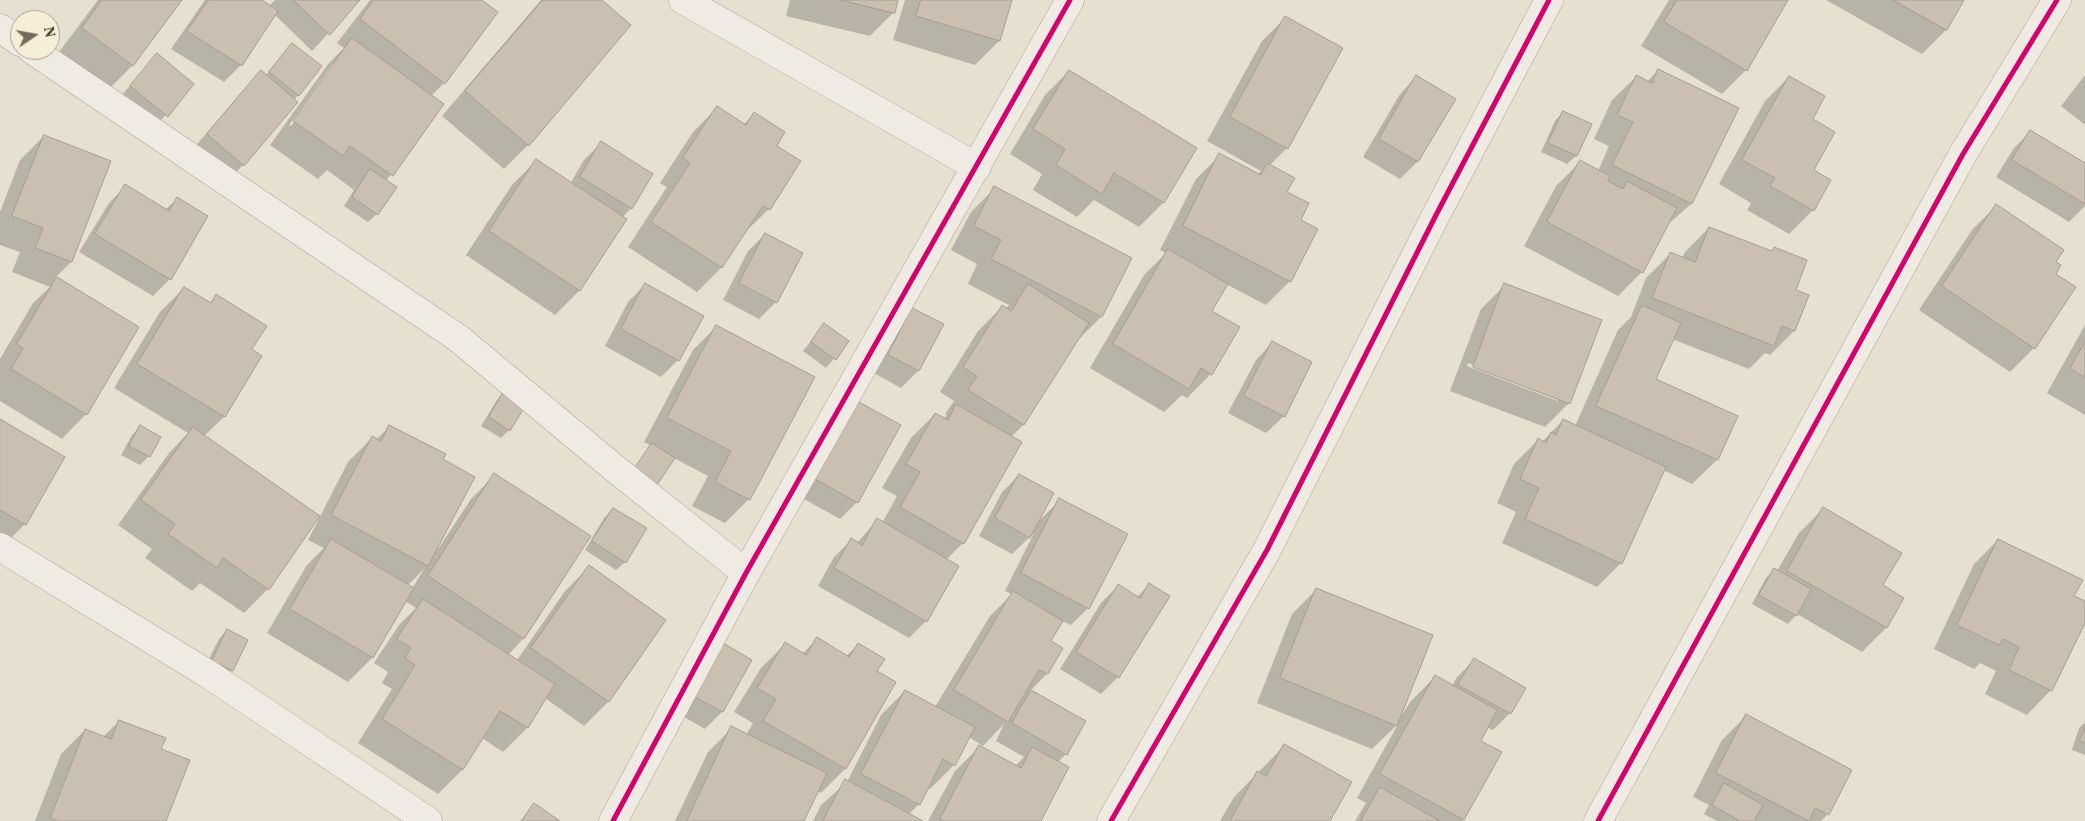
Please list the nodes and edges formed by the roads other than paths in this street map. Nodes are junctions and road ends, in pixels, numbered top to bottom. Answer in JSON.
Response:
{"nodes":[{"id":1,"x":683,"y":0,"type":"edge"},
{"id":2,"x":1070,"y":0,"type":"edge"},
{"id":3,"x":1549,"y":0,"type":"edge"},
{"id":4,"x":2057,"y":0,"type":"edge"},
{"id":5,"x":47,"y":60,"type":"edge"},
{"id":6,"x":977,"y":167,"type":"junction"},
{"id":7,"x":0,"y":547,"type":"edge"},
{"id":8,"x":746,"y":573,"type":"junction"},
{"id":9,"x":428,"y":821,"type":"edge"},
{"id":10,"x":613,"y":821,"type":"edge"},
{"id":11,"x":1111,"y":821,"type":"edge"},
{"id":12,"x":1598,"y":821,"type":"edge"}],
"edges":[{"from":1,"to":6,"type":"street"},
{"from":2,"to":6,"type":"street"},
{"from":3,"to":11,"type":"street"},
{"from":4,"to":12,"type":"street"},
{"from":5,"to":8,"type":"street"},
{"from":6,"to":8,"type":"street"},
{"from":7,"to":9,"type":"street"},
{"from":8,"to":10,"type":"street"}]}
